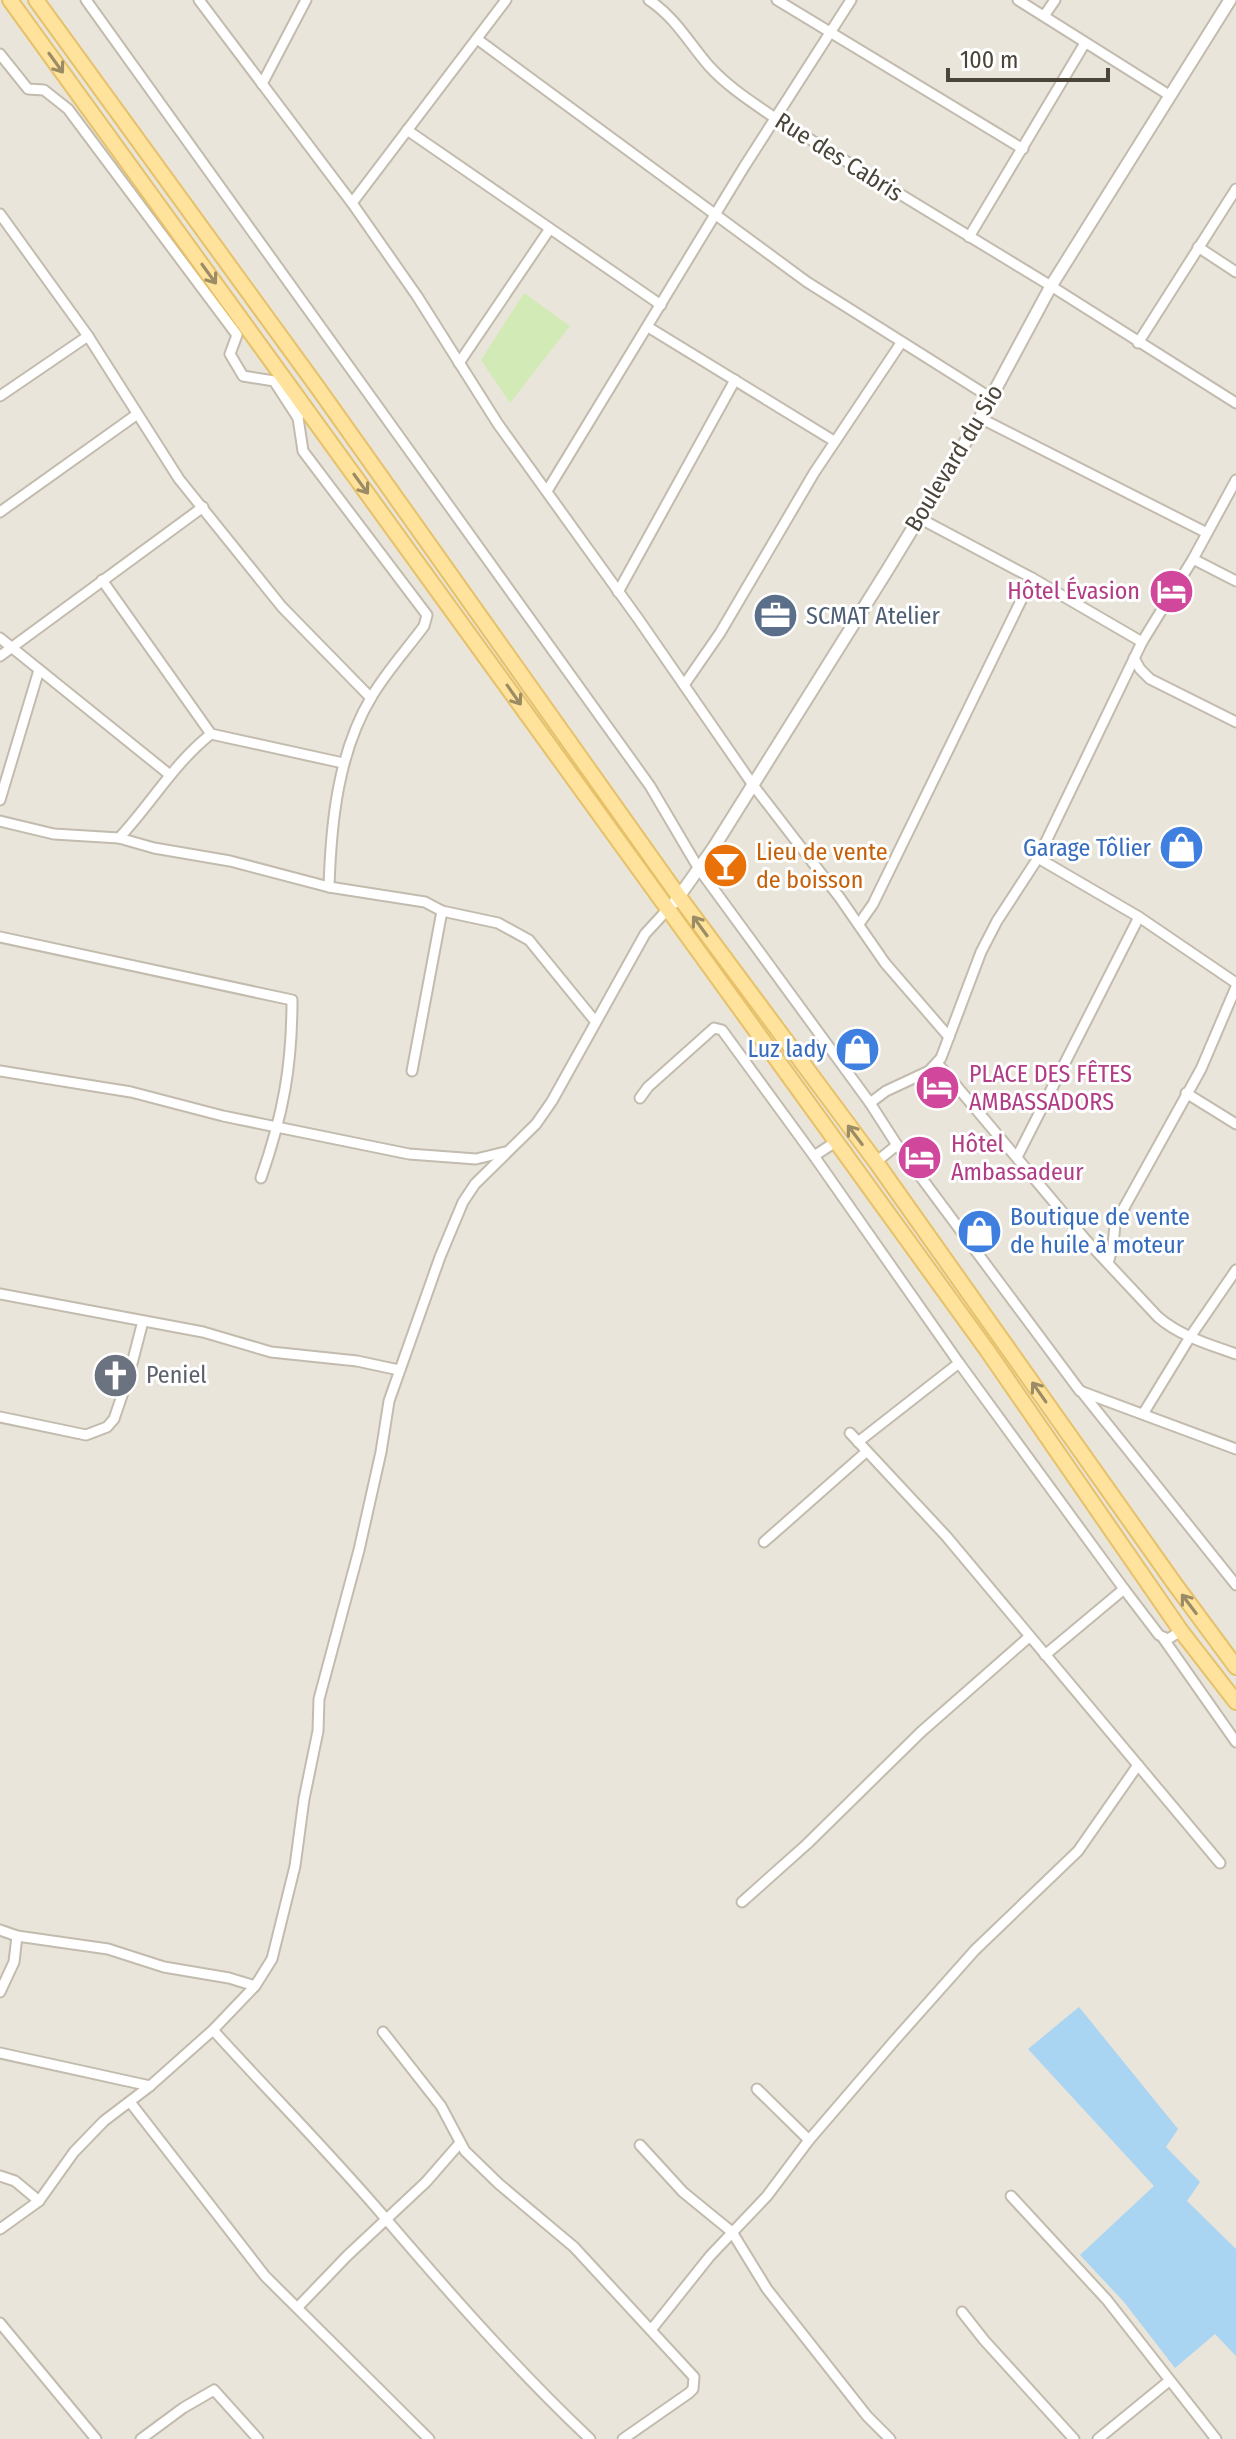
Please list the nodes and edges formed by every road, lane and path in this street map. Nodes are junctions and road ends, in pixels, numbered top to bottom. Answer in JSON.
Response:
{"nodes":[{"id":1,"x":10,"y":0,"type":"edge"},
{"id":2,"x":36,"y":0,"type":"edge"},
{"id":3,"x":86,"y":0,"type":"edge"},
{"id":4,"x":199,"y":0,"type":"edge"},
{"id":5,"x":306,"y":0,"type":"edge"},
{"id":6,"x":506,"y":0,"type":"edge"},
{"id":7,"x":649,"y":0,"type":"edge"},
{"id":8,"x":777,"y":0,"type":"edge"},
{"id":9,"x":851,"y":0,"type":"edge"},
{"id":10,"x":1018,"y":0,"type":"edge"},
{"id":11,"x":1055,"y":0,"type":"edge"},
{"id":12,"x":1230,"y":0,"type":"edge"},
{"id":13,"x":1044,"y":16,"type":"junction"},
{"id":14,"x":832,"y":32,"type":"junction"},
{"id":15,"x":477,"y":39,"type":"junction"},
{"id":16,"x":1085,"y":43,"type":"junction"},
{"id":17,"x":0,"y":54,"type":"edge"},
{"id":18,"x":262,"y":84,"type":"junction"},
{"id":19,"x":1169,"y":95,"type":"junction"},
{"id":20,"x":775,"y":118,"type":"junction"},
{"id":21,"x":407,"y":130,"type":"junction"},
{"id":22,"x":1023,"y":149,"type":"junction"},
{"id":23,"x":1236,"y":189,"type":"edge"},
{"id":24,"x":352,"y":203,"type":"junction"},
{"id":25,"x":0,"y":214,"type":"edge"},
{"id":26,"x":716,"y":215,"type":"junction"},
{"id":27,"x":549,"y":230,"type":"junction"},
{"id":28,"x":969,"y":237,"type":"junction"},
{"id":29,"x":1198,"y":247,"type":"junction"},
{"id":30,"x":1236,"y":272,"type":"edge"},
{"id":31,"x":1051,"y":286,"type":"junction"},
{"id":32,"x":661,"y":305,"type":"junction"},
{"id":33,"x":648,"y":327,"type":"junction"},
{"id":34,"x":88,"y":336,"type":"junction"},
{"id":35,"x":901,"y":343,"type":"junction"},
{"id":36,"x":1138,"y":343,"type":"junction"},
{"id":37,"x":459,"y":363,"type":"junction"},
{"id":38,"x":735,"y":380,"type":"junction"},
{"id":39,"x":0,"y":396,"type":"edge"},
{"id":40,"x":991,"y":398,"type":"junction"},
{"id":41,"x":302,"y":403,"type":"junction"},
{"id":42,"x":1236,"y":403,"type":"edge"},
{"id":43,"x":136,"y":415,"type":"junction"},
{"id":44,"x":298,"y":418,"type":"junction"},
{"id":45,"x":980,"y":418,"type":"junction"},
{"id":46,"x":834,"y":441,"type":"junction"},
{"id":47,"x":1236,"y":480,"type":"edge"},
{"id":48,"x":547,"y":491,"type":"junction"},
{"id":49,"x":203,"y":507,"type":"junction"},
{"id":50,"x":0,"y":512,"type":"edge"},
{"id":51,"x":919,"y":518,"type":"junction"},
{"id":52,"x":1207,"y":533,"type":"junction"},
{"id":53,"x":1193,"y":559,"type":"junction"},
{"id":54,"x":1032,"y":578,"type":"junction"},
{"id":55,"x":102,"y":580,"type":"junction"},
{"id":56,"x":1236,"y":581,"type":"edge"},
{"id":57,"x":618,"y":592,"type":"junction"},
{"id":58,"x":0,"y":638,"type":"edge"},
{"id":59,"x":1142,"y":642,"type":"junction"},
{"id":60,"x":9,"y":647,"type":"junction"},
{"id":61,"x":0,"y":656,"type":"edge"},
{"id":62,"x":1134,"y":658,"type":"junction"},
{"id":63,"x":39,"y":670,"type":"junction"},
{"id":64,"x":684,"y":685,"type":"junction"},
{"id":65,"x":371,"y":698,"type":"junction"},
{"id":66,"x":1236,"y":722,"type":"edge"},
{"id":67,"x":211,"y":734,"type":"junction"},
{"id":68,"x":343,"y":763,"type":"junction"},
{"id":69,"x":170,"y":775,"type":"junction"},
{"id":70,"x":753,"y":785,"type":"junction"},
{"id":71,"x":0,"y":800,"type":"edge"},
{"id":72,"x":0,"y":821,"type":"edge"},
{"id":73,"x":119,"y":838,"type":"junction"},
{"id":74,"x":1038,"y":858,"type":"junction"},
{"id":75,"x":699,"y":869,"type":"junction"},
{"id":76,"x":329,"y":887,"type":"junction"},
{"id":77,"x":680,"y":898,"type":"junction"},
{"id":78,"x":667,"y":910,"type":"junction"},
{"id":79,"x":442,"y":911,"type":"junction"},
{"id":80,"x":1139,"y":917,"type":"junction"},
{"id":81,"x":859,"y":924,"type":"junction"},
{"id":82,"x":0,"y":937,"type":"edge"},
{"id":83,"x":1236,"y":985,"type":"edge"},
{"id":84,"x":595,"y":1021,"type":"junction"},
{"id":85,"x":949,"y":1037,"type":"junction"},
{"id":86,"x":938,"y":1064,"type":"junction"},
{"id":87,"x":0,"y":1071,"type":"edge"},
{"id":88,"x":412,"y":1071,"type":"dead end"},
{"id":89,"x":1186,"y":1093,"type":"junction"},
{"id":90,"x":640,"y":1098,"type":"dead end"},
{"id":91,"x":870,"y":1103,"type":"junction"},
{"id":92,"x":1236,"y":1124,"type":"edge"},
{"id":93,"x":279,"y":1126,"type":"junction"},
{"id":94,"x":837,"y":1141,"type":"junction"},
{"id":95,"x":897,"y":1145,"type":"junction"},
{"id":96,"x":505,"y":1152,"type":"junction"},
{"id":97,"x":814,"y":1156,"type":"junction"},
{"id":98,"x":1017,"y":1157,"type":"junction"},
{"id":99,"x":876,"y":1162,"type":"junction"},
{"id":100,"x":261,"y":1178,"type":"dead end"},
{"id":101,"x":1108,"y":1263,"type":"junction"},
{"id":102,"x":1236,"y":1270,"type":"edge"},
{"id":103,"x":0,"y":1294,"type":"edge"},
{"id":104,"x":143,"y":1321,"type":"junction"},
{"id":105,"x":1190,"y":1337,"type":"junction"},
{"id":106,"x":1236,"y":1354,"type":"edge"},
{"id":107,"x":959,"y":1363,"type":"junction"},
{"id":108,"x":399,"y":1370,"type":"junction"},
{"id":109,"x":1080,"y":1391,"type":"junction"},
{"id":110,"x":1143,"y":1414,"type":"junction"},
{"id":111,"x":0,"y":1417,"type":"edge"},
{"id":112,"x":850,"y":1433,"type":"dead end"},
{"id":113,"x":858,"y":1442,"type":"junction"},
{"id":114,"x":1236,"y":1449,"type":"edge"},
{"id":115,"x":866,"y":1452,"type":"junction"},
{"id":116,"x":764,"y":1542,"type":"dead end"},
{"id":117,"x":1236,"y":1585,"type":"edge"},
{"id":118,"x":1124,"y":1589,"type":"junction"},
{"id":119,"x":1181,"y":1631,"type":"junction"},
{"id":120,"x":1029,"y":1637,"type":"junction"},
{"id":121,"x":1163,"y":1638,"type":"junction"},
{"id":122,"x":1045,"y":1655,"type":"junction"},
{"id":123,"x":1236,"y":1667,"type":"edge"},
{"id":124,"x":1236,"y":1702,"type":"edge"},
{"id":125,"x":1236,"y":1742,"type":"edge"},
{"id":126,"x":1138,"y":1765,"type":"junction"},
{"id":127,"x":1220,"y":1863,"type":"dead end"},
{"id":128,"x":742,"y":1902,"type":"dead end"},
{"id":129,"x":0,"y":1930,"type":"edge"},
{"id":130,"x":17,"y":1936,"type":"junction"},
{"id":131,"x":255,"y":1986,"type":"junction"},
{"id":132,"x":0,"y":1992,"type":"edge"},
{"id":133,"x":213,"y":2030,"type":"junction"},
{"id":134,"x":383,"y":2032,"type":"dead end"},
{"id":135,"x":0,"y":2053,"type":"edge"},
{"id":136,"x":150,"y":2086,"type":"junction"},
{"id":137,"x":757,"y":2089,"type":"dead end"},
{"id":138,"x":130,"y":2102,"type":"junction"},
{"id":139,"x":809,"y":2140,"type":"junction"},
{"id":140,"x":460,"y":2143,"type":"junction"},
{"id":141,"x":640,"y":2145,"type":"dead end"},
{"id":142,"x":0,"y":2176,"type":"edge"},
{"id":143,"x":1011,"y":2196,"type":"dead end"},
{"id":144,"x":39,"y":2201,"type":"junction"},
{"id":145,"x":386,"y":2219,"type":"junction"},
{"id":146,"x":0,"y":2229,"type":"edge"},
{"id":147,"x":732,"y":2232,"type":"junction"},
{"id":148,"x":298,"y":2307,"type":"junction"},
{"id":149,"x":962,"y":2312,"type":"dead end"},
{"id":150,"x":0,"y":2323,"type":"edge"},
{"id":151,"x":651,"y":2330,"type":"junction"},
{"id":152,"x":1169,"y":2381,"type":"junction"},
{"id":153,"x":96,"y":2439,"type":"edge"},
{"id":154,"x":141,"y":2439,"type":"edge"},
{"id":155,"x":258,"y":2439,"type":"edge"},
{"id":156,"x":429,"y":2439,"type":"edge"},
{"id":157,"x":590,"y":2439,"type":"edge"},
{"id":158,"x":623,"y":2439,"type":"edge"},
{"id":159,"x":890,"y":2439,"type":"edge"},
{"id":160,"x":1074,"y":2439,"type":"edge"},
{"id":161,"x":1098,"y":2439,"type":"edge"},
{"id":162,"x":1216,"y":2439,"type":"edge"}],
"edges":[{"from":1,"to":41,"type":"main road","one_way":true},
{"from":2,"to":77,"type":"main road"},
{"from":3,"to":75,"type":"street"},
{"from":4,"to":18,"type":"street"},
{"from":5,"to":18,"type":"street"},
{"from":6,"to":15,"type":"street"},
{"from":7,"to":20,"type":"street","name":"Rue des Cabris"},
{"from":8,"to":14,"type":"street"},
{"from":9,"to":14,"type":"street"},
{"from":10,"to":13,"type":"street"},
{"from":11,"to":13,"type":"street"},
{"from":12,"to":19,"type":"street","name":"Boulevard du Sio"},
{"from":13,"to":16,"type":"street"},
{"from":14,"to":20,"type":"street"},
{"from":14,"to":22,"type":"street"},
{"from":15,"to":21,"type":"street"},
{"from":15,"to":26,"type":"street"},
{"from":16,"to":19,"type":"street"},
{"from":16,"to":22,"type":"street"},
{"from":17,"to":44,"type":"street"},
{"from":18,"to":24,"type":"street"},
{"from":19,"to":31,"type":"street","name":"Boulevard du Sio"},
{"from":20,"to":26,"type":"street"},
{"from":20,"to":28,"type":"street","name":"Rue des Cabris"},
{"from":21,"to":24,"type":"street"},
{"from":21,"to":27,"type":"street"},
{"from":22,"to":28,"type":"street"},
{"from":23,"to":29,"type":"street"},
{"from":24,"to":37,"type":"street"},
{"from":25,"to":34,"type":"street"},
{"from":26,"to":32,"type":"street"},
{"from":26,"to":35,"type":"street"},
{"from":27,"to":32,"type":"street"},
{"from":27,"to":37,"type":"street"},
{"from":28,"to":31,"type":"street","name":"Rue des Cabris"},
{"from":29,"to":30,"type":"street"},
{"from":29,"to":36,"type":"street"},
{"from":31,"to":36,"type":"street","name":"Rue des Cabris"},
{"from":31,"to":40,"type":"street","name":"Boulevard du Sio"},
{"from":32,"to":33,"type":"street"},
{"from":33,"to":38,"type":"street"},
{"from":33,"to":48,"type":"street"},
{"from":34,"to":39,"type":"street"},
{"from":34,"to":43,"type":"street"},
{"from":35,"to":40,"type":"street"},
{"from":35,"to":46,"type":"street"},
{"from":36,"to":42,"type":"street","name":"Rue des Cabris"},
{"from":37,"to":48,"type":"street"},
{"from":38,"to":46,"type":"street"},
{"from":38,"to":57,"type":"street"},
{"from":40,"to":45,"type":"street","name":"Boulevard du Sio"},
{"from":41,"to":44,"type":"street"},
{"from":41,"to":78,"type":"main road","one_way":true},
{"from":43,"to":49,"type":"street"},
{"from":43,"to":50,"type":"street"},
{"from":44,"to":65,"type":"street"},
{"from":45,"to":51,"type":"street","name":"Boulevard du Sio"},
{"from":45,"to":52,"type":"street"},
{"from":46,"to":64,"type":"street"},
{"from":47,"to":52,"type":"street"},
{"from":48,"to":57,"type":"street"},
{"from":49,"to":55,"type":"street"},
{"from":49,"to":65,"type":"street"},
{"from":51,"to":54,"type":"street"},
{"from":51,"to":70,"type":"street","name":"Boulevard du Sio"},
{"from":52,"to":53,"type":"street"},
{"from":53,"to":56,"type":"street"},
{"from":53,"to":59,"type":"street"},
{"from":54,"to":59,"type":"street"},
{"from":54,"to":81,"type":"street"},
{"from":55,"to":60,"type":"street"},
{"from":55,"to":67,"type":"street"},
{"from":57,"to":64,"type":"street"},
{"from":58,"to":60,"type":"street"},
{"from":59,"to":62,"type":"street"},
{"from":60,"to":61,"type":"street"},
{"from":60,"to":63,"type":"street"},
{"from":62,"to":66,"type":"street"},
{"from":62,"to":74,"type":"street"},
{"from":63,"to":69,"type":"street"},
{"from":63,"to":71,"type":"street"},
{"from":64,"to":70,"type":"street"},
{"from":65,"to":68,"type":"street"},
{"from":67,"to":68,"type":"street"},
{"from":67,"to":69,"type":"street"},
{"from":68,"to":76,"type":"street"},
{"from":69,"to":73,"type":"street"},
{"from":70,"to":75,"type":"street","name":"Boulevard du Sio"},
{"from":70,"to":81,"type":"street"},
{"from":72,"to":73,"type":"street"},
{"from":73,"to":76,"type":"street"},
{"from":74,"to":80,"type":"street"},
{"from":74,"to":85,"type":"street"},
{"from":75,"to":77,"type":"street","name":"Boulevard du Sio"},
{"from":75,"to":91,"type":"street"},
{"from":76,"to":79,"type":"street"},
{"from":77,"to":78,"type":"street","name":"Boulevard du Sio"},
{"from":99,"to":77,"type":"main road","one_way":true},
{"from":78,"to":84,"type":"street"},
{"from":78,"to":94,"type":"main road"},
{"from":79,"to":84,"type":"street"},
{"from":79,"to":88,"type":"street"},
{"from":80,"to":83,"type":"street"},
{"from":80,"to":98,"type":"street"},
{"from":81,"to":85,"type":"street"},
{"from":82,"to":93,"type":"street"},
{"from":83,"to":89,"type":"street"},
{"from":84,"to":96,"type":"street"},
{"from":85,"to":86,"type":"street"},
{"from":86,"to":91,"type":"street"},
{"from":86,"to":98,"type":"street"},
{"from":87,"to":93,"type":"street"},
{"from":89,"to":92,"type":"street"},
{"from":89,"to":101,"type":"street"},
{"from":90,"to":97,"type":"street"},
{"from":91,"to":95,"type":"street"},
{"from":93,"to":96,"type":"street"},
{"from":93,"to":100,"type":"street"},
{"from":94,"to":97,"type":"street"},
{"from":94,"to":119,"type":"main road"},
{"from":95,"to":99,"type":"street"},
{"from":95,"to":109,"type":"street"},
{"from":96,"to":108,"type":"street"},
{"from":97,"to":107,"type":"street"},
{"from":98,"to":101,"type":"street"},
{"from":123,"to":99,"type":"main road","one_way":true},
{"from":101,"to":105,"type":"street"},
{"from":102,"to":105,"type":"street"},
{"from":103,"to":104,"type":"street"},
{"from":104,"to":108,"type":"street"},
{"from":104,"to":111,"type":"street"},
{"from":105,"to":106,"type":"street"},
{"from":105,"to":110,"type":"street"},
{"from":107,"to":113,"type":"street"},
{"from":107,"to":118,"type":"street"},
{"from":108,"to":131,"type":"street"},
{"from":109,"to":110,"type":"street"},
{"from":109,"to":117,"type":"street"},
{"from":110,"to":114,"type":"street"},
{"from":112,"to":113,"type":"street"},
{"from":113,"to":115,"type":"street"},
{"from":115,"to":116,"type":"street"},
{"from":115,"to":120,"type":"street"},
{"from":118,"to":121,"type":"street"},
{"from":118,"to":122,"type":"street"},
{"from":119,"to":121,"type":"street"},
{"from":119,"to":124,"type":"main road"},
{"from":120,"to":122,"type":"street"},
{"from":120,"to":128,"type":"street"},
{"from":121,"to":125,"type":"street"},
{"from":122,"to":126,"type":"street"},
{"from":126,"to":127,"type":"street"},
{"from":126,"to":139,"type":"street"},
{"from":129,"to":130,"type":"street"},
{"from":130,"to":131,"type":"street"},
{"from":130,"to":132,"type":"street"},
{"from":131,"to":133,"type":"street"},
{"from":133,"to":136,"type":"street"},
{"from":133,"to":145,"type":"street"},
{"from":134,"to":140,"type":"street"},
{"from":135,"to":136,"type":"street"},
{"from":136,"to":138,"type":"street"},
{"from":137,"to":139,"type":"street"},
{"from":138,"to":144,"type":"street"},
{"from":138,"to":148,"type":"street"},
{"from":139,"to":147,"type":"street"},
{"from":140,"to":145,"type":"street"},
{"from":140,"to":151,"type":"street"},
{"from":141,"to":147,"type":"street"},
{"from":142,"to":144,"type":"street"},
{"from":143,"to":152,"type":"street"},
{"from":144,"to":146,"type":"street"},
{"from":145,"to":148,"type":"street"},
{"from":145,"to":157,"type":"street"},
{"from":147,"to":151,"type":"street"},
{"from":147,"to":159,"type":"street"},
{"from":148,"to":156,"type":"street"},
{"from":149,"to":160,"type":"street"},
{"from":150,"to":153,"type":"street"},
{"from":151,"to":158,"type":"street"},
{"from":152,"to":161,"type":"street"},
{"from":152,"to":162,"type":"street"},
{"from":154,"to":155,"type":"street"}]}
